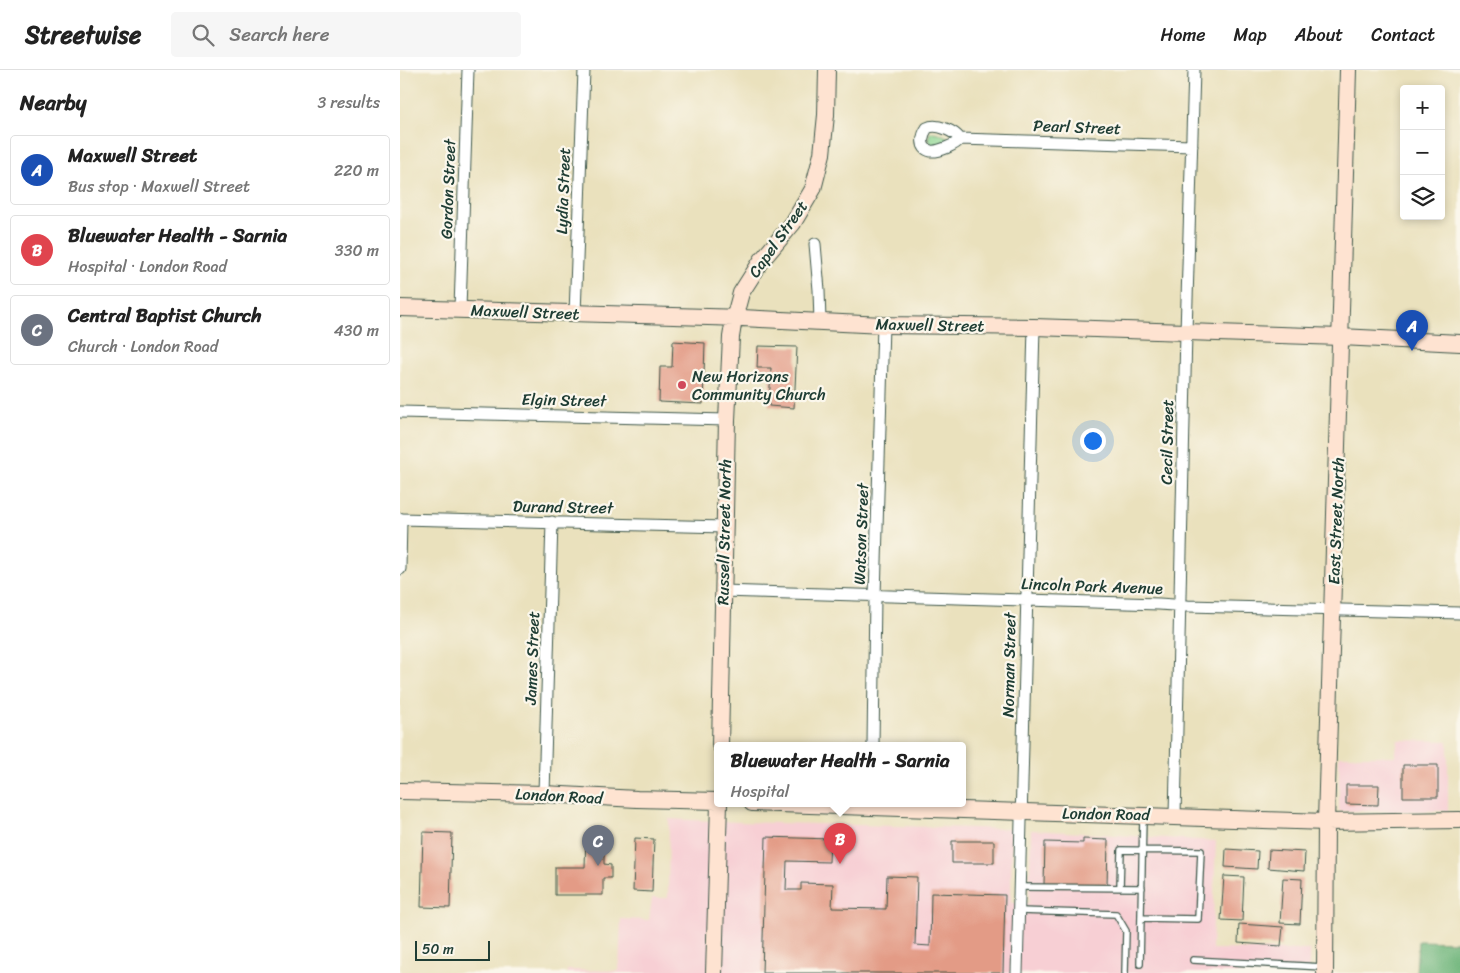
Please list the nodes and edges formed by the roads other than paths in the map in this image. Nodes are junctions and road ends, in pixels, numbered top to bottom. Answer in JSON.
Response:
{"nodes":[{"id":1,"x":468,"y":70,"type":"edge"},
{"id":2,"x":584,"y":70,"type":"edge"},
{"id":3,"x":828,"y":70,"type":"edge"},
{"id":4,"x":1194,"y":70,"type":"edge"},
{"id":5,"x":1348,"y":70,"type":"edge"},
{"id":6,"x":960,"y":140,"type":"dead end"},
{"id":7,"x":1192,"y":146,"type":"junction"},
{"id":8,"x":815,"y":244,"type":"dead end"},
{"id":9,"x":400,"y":308,"type":"edge"},
{"id":10,"x":460,"y":309,"type":"junction"},
{"id":11,"x":576,"y":314,"type":"junction"},
{"id":12,"x":734,"y":318,"type":"junction"},
{"id":13,"x":820,"y":322,"type":"junction"},
{"id":14,"x":882,"y":325,"type":"junction"},
{"id":15,"x":1034,"y":327,"type":"junction"},
{"id":16,"x":1186,"y":332,"type":"junction"},
{"id":17,"x":1341,"y":336,"type":"junction"},
{"id":18,"x":1460,"y":343,"type":"edge"},
{"id":19,"x":400,"y":412,"type":"edge"},
{"id":20,"x":727,"y":420,"type":"junction"},
{"id":21,"x":401,"y":519,"type":"edge"},
{"id":22,"x":552,"y":522,"type":"junction"},
{"id":23,"x":725,"y":527,"type":"junction"},
{"id":24,"x":400,"y":569,"type":"edge"},
{"id":25,"x":723,"y":592,"type":"junction"},
{"id":26,"x":875,"y":596,"type":"junction"},
{"id":27,"x":1027,"y":600,"type":"junction"},
{"id":28,"x":1179,"y":606,"type":"junction"},
{"id":29,"x":1333,"y":610,"type":"junction"},
{"id":30,"x":1460,"y":613,"type":"edge"},
{"id":31,"x":720,"y":742,"type":"edge"},
{"id":32,"x":873,"y":742,"type":"edge"},
{"id":33,"x":400,"y":791,"type":"edge"},
{"id":34,"x":544,"y":794,"type":"junction"},
{"id":35,"x":714,"y":802,"type":"edge"},
{"id":36,"x":718,"y":807,"type":"edge"},
{"id":37,"x":915,"y":807,"type":"edge"},
{"id":38,"x":1021,"y":812,"type":"junction"},
{"id":39,"x":1144,"y":815,"type":"junction"},
{"id":40,"x":1175,"y":816,"type":"junction"},
{"id":41,"x":1460,"y":820,"type":"edge"},
{"id":42,"x":1326,"y":822,"type":"junction"},
{"id":43,"x":1142,"y":850,"type":"junction"},
{"id":44,"x":1020,"y":887,"type":"junction"},
{"id":45,"x":1120,"y":888,"type":"junction"},
{"id":46,"x":1142,"y":888,"type":"junction"},
{"id":47,"x":1019,"y":911,"type":"junction"},
{"id":48,"x":1141,"y":918,"type":"junction"},
{"id":49,"x":1193,"y":960,"type":"dead end"},
{"id":50,"x":1140,"y":964,"type":"dead end"},
{"id":51,"x":1325,"y":970,"type":"edge"},
{"id":52,"x":714,"y":973,"type":"edge"},
{"id":53,"x":1017,"y":973,"type":"edge"},
{"id":54,"x":1124,"y":973,"type":"edge"}],
"edges":[{"from":1,"to":10,"type":"street","name":"Gordon Street"},
{"from":2,"to":11,"type":"street","name":"Lydia Street"},
{"from":3,"to":12,"type":"street","name":"Capel Street"},
{"from":4,"to":7,"type":"street","name":"Cecil Street"},
{"from":5,"to":17,"type":"street","name":"East Street North"},
{"from":6,"to":7,"type":"street","name":"Pearl Street"},
{"from":7,"to":16,"type":"street","name":"Cecil Street"},
{"from":8,"to":13,"type":"street"},
{"from":9,"to":10,"type":"street","name":"Maxwell Street"},
{"from":10,"to":11,"type":"street","name":"Maxwell Street"},
{"from":11,"to":12,"type":"street","name":"Maxwell Street"},
{"from":12,"to":13,"type":"street","name":"Maxwell Street"},
{"from":12,"to":20,"type":"street","name":"Russell Street North"},
{"from":13,"to":14,"type":"street","name":"Maxwell Street"},
{"from":14,"to":15,"type":"street","name":"Maxwell Street"},
{"from":14,"to":26,"type":"street","name":"Watson Street"},
{"from":15,"to":16,"type":"street","name":"Maxwell Street"},
{"from":15,"to":27,"type":"street","name":"Norman Street"},
{"from":16,"to":17,"type":"street","name":"Maxwell Street"},
{"from":16,"to":28,"type":"street","name":"Cecil Street"},
{"from":17,"to":18,"type":"street","name":"Maxwell Street"},
{"from":17,"to":29,"type":"street","name":"East Street North"},
{"from":19,"to":20,"type":"street","name":"Elgin Street"},
{"from":20,"to":23,"type":"street","name":"Russell Street North"},
{"from":21,"to":22,"type":"street","name":"Durand Street"},
{"from":21,"to":24,"type":"street"},
{"from":22,"to":23,"type":"street","name":"Durand Street"},
{"from":22,"to":34,"type":"street","name":"James Street"},
{"from":23,"to":25,"type":"street","name":"Russell Street North"},
{"from":25,"to":26,"type":"street","name":"Lincoln Park Avenue"},
{"from":25,"to":31,"type":"street","name":"Russell Street North"},
{"from":26,"to":27,"type":"street","name":"Lincoln Park Avenue"},
{"from":26,"to":32,"type":"street","name":"Watson Street"},
{"from":27,"to":28,"type":"street","name":"Lincoln Park Avenue"},
{"from":27,"to":38,"type":"street","name":"Norman Street"},
{"from":28,"to":29,"type":"street","name":"Lincoln Park Avenue"},
{"from":28,"to":40,"type":"street","name":"Cecil Street"},
{"from":29,"to":30,"type":"street","name":"Lincoln Park Avenue"},
{"from":29,"to":42,"type":"street","name":"East Street North"},
{"from":33,"to":34,"type":"street","name":"London Road"},
{"from":34,"to":35,"type":"street","name":"London Road"},
{"from":36,"to":52,"type":"street"},
{"from":37,"to":38,"type":"street","name":"London Road"},
{"from":38,"to":39,"type":"street","name":"London Road"},
{"from":38,"to":44,"type":"street","name":"Norman Street"},
{"from":39,"to":40,"type":"street","name":"London Road"},
{"from":39,"to":43,"type":"lane"},
{"from":40,"to":42,"type":"street","name":"London Road"},
{"from":41,"to":42,"type":"street","name":"London Road"},
{"from":42,"to":51,"type":"street","name":"East Street North"},
{"from":43,"to":45,"type":"lane"},
{"from":43,"to":46,"type":"lane"},
{"from":43,"to":48,"type":"lane"},
{"from":44,"to":45,"type":"lane"},
{"from":44,"to":47,"type":"street","name":"Norman Street"},
{"from":45,"to":46,"type":"lane"},
{"from":46,"to":48,"type":"lane"},
{"from":47,"to":53,"type":"street","name":"Norman Street"},
{"from":47,"to":54,"type":"lane"},
{"from":48,"to":50,"type":"lane"},
{"from":49,"to":51,"type":"lane"}]}
